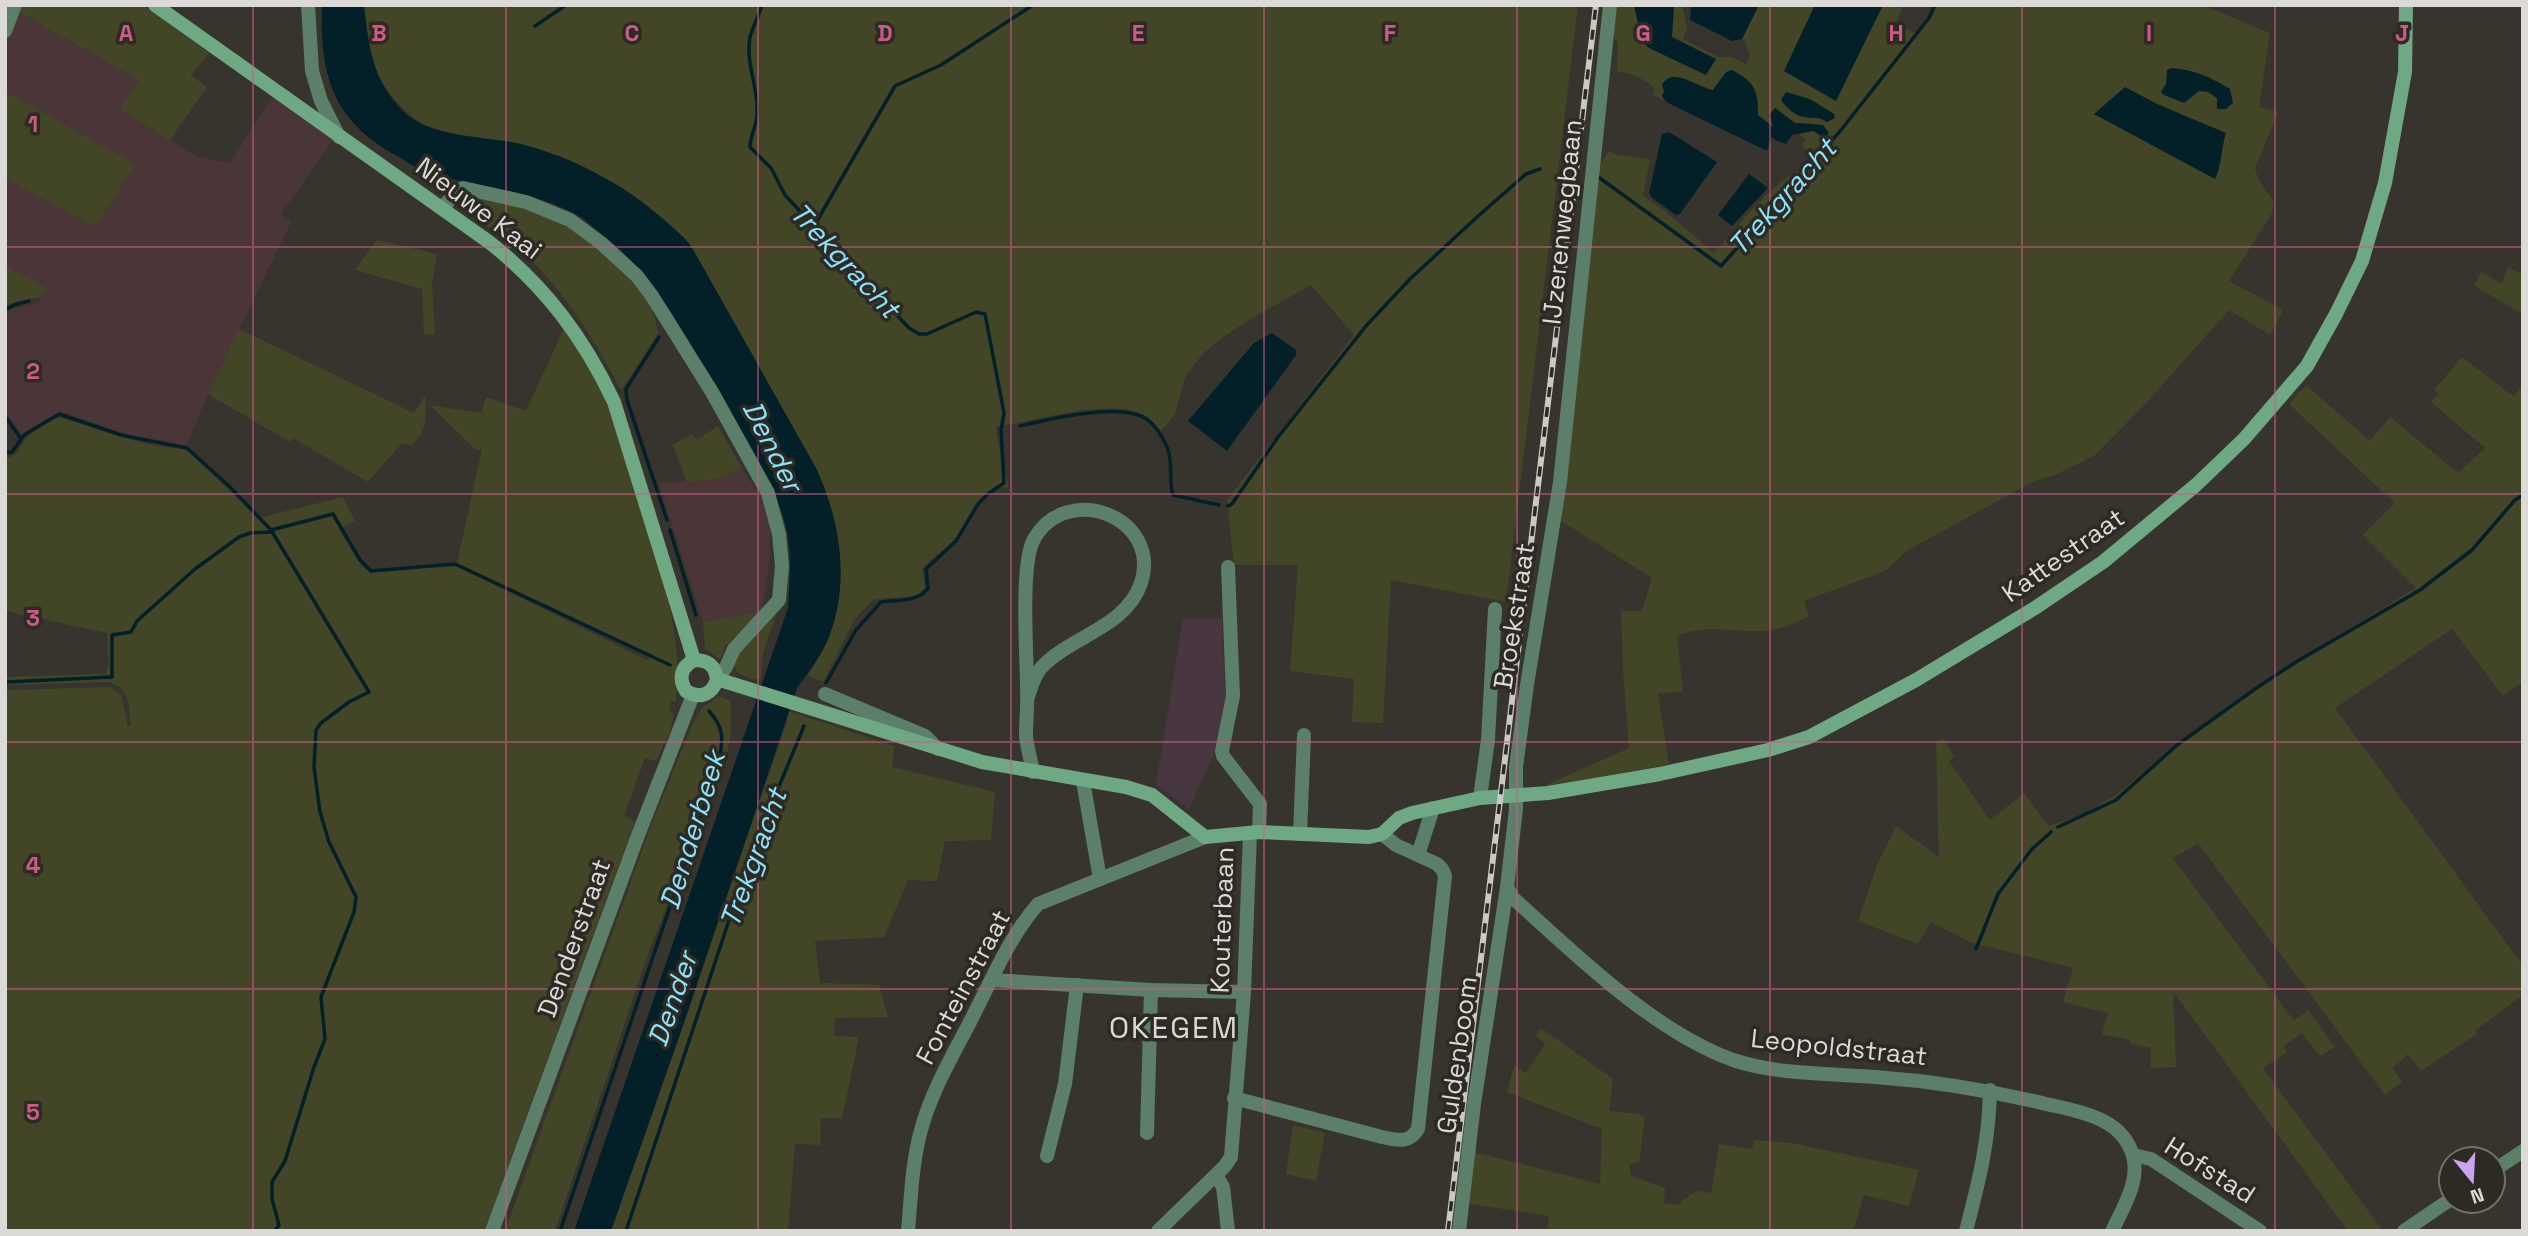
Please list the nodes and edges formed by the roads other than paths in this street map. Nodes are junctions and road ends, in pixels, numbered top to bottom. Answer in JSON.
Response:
{"nodes":[{"id":1,"x":15,"y":5,"type":"edge"},
{"id":2,"x":155,"y":5,"type":"edge"},
{"id":3,"x":308,"y":5,"type":"edge"},
{"id":4,"x":1610,"y":5,"type":"edge"},
{"id":5,"x":2406,"y":5,"type":"edge"},
{"id":6,"x":5,"y":31,"type":"edge"},
{"id":7,"x":325,"y":98,"type":"junction"},
{"id":8,"x":300,"y":109,"type":"junction"},
{"id":9,"x":339,"y":137,"type":"junction"},
{"id":10,"x":442,"y":208,"type":"junction"},
{"id":11,"x":1563,"y":444,"type":"joint"},
{"id":12,"x":1228,"y":567,"type":"dead end"},
{"id":13,"x":1496,"y":609,"type":"dead end"},
{"id":14,"x":694,"y":660,"type":"junction"},
{"id":15,"x":718,"y":679,"type":"junction"},
{"id":16,"x":825,"y":694,"type":"dead end"},
{"id":17,"x":693,"y":695,"type":"junction"},
{"id":18,"x":1027,"y":697,"type":"junction"},
{"id":19,"x":1027,"y":735,"type":"junction"},
{"id":20,"x":1304,"y":735,"type":"dead end"},
{"id":21,"x":938,"y":748,"type":"junction"},
{"id":22,"x":1017,"y":769,"type":"junction"},
{"id":23,"x":1033,"y":772,"type":"junction"},
{"id":24,"x":1083,"y":781,"type":"junction"},
{"id":25,"x":1516,"y":796,"type":"junction"},
{"id":26,"x":1480,"y":798,"type":"junction"},
{"id":27,"x":1433,"y":808,"type":"junction"},
{"id":28,"x":1254,"y":832,"type":"junction"},
{"id":29,"x":1300,"y":834,"type":"junction"},
{"id":30,"x":1382,"y":834,"type":"junction"},
{"id":31,"x":1205,"y":837,"type":"junction"},
{"id":32,"x":1418,"y":855,"type":"junction"},
{"id":33,"x":1100,"y":879,"type":"junction"},
{"id":34,"x":1507,"y":887,"type":"junction"},
{"id":35,"x":992,"y":980,"type":"junction"},
{"id":36,"x":1077,"y":985,"type":"junction"},
{"id":37,"x":1151,"y":990,"type":"junction"},
{"id":38,"x":1244,"y":992,"type":"junction"},
{"id":39,"x":1990,"y":1090,"type":"junction"},
{"id":40,"x":1234,"y":1098,"type":"junction"},
{"id":41,"x":1147,"y":1133,"type":"dead end"},
{"id":42,"x":2523,"y":1151,"type":"edge"},
{"id":43,"x":2133,"y":1155,"type":"junction"},
{"id":44,"x":1047,"y":1156,"type":"dead end"},
{"id":45,"x":2507,"y":1162,"type":"edge"},
{"id":46,"x":1216,"y":1175,"type":"junction"},
{"id":47,"x":2437,"y":1209,"type":"edge"},
{"id":48,"x":492,"y":1231,"type":"edge"},
{"id":49,"x":908,"y":1231,"type":"edge"},
{"id":50,"x":1158,"y":1231,"type":"edge"},
{"id":51,"x":1228,"y":1231,"type":"edge"},
{"id":52,"x":1459,"y":1231,"type":"edge"},
{"id":53,"x":1966,"y":1231,"type":"edge"},
{"id":54,"x":2112,"y":1231,"type":"edge"},
{"id":55,"x":2260,"y":1231,"type":"edge"},
{"id":56,"x":2404,"y":1231,"type":"edge"}],
"edges":[{"from":1,"to":6,"type":"street"},
{"from":2,"to":8,"type":"main road","name":"Nieuwe Kaai"},
{"from":3,"to":7,"type":"street"},
{"from":4,"to":11,"type":"street","name":"IJzerenwegbaan"},
{"from":5,"to":25,"type":"main road","name":"Kattestraat"},
{"from":7,"to":8,"type":"street"},
{"from":7,"to":9,"type":"street"},
{"from":8,"to":9,"type":"main road","name":"Nieuwe Kaai"},
{"from":9,"to":10,"type":"main road","name":"Nieuwe Kaai"},
{"from":10,"to":14,"type":"main road","name":"Nieuwe Kaai"},
{"from":10,"to":15,"type":"street"},
{"from":11,"to":25,"type":"street","name":"Broekstraat"},
{"from":12,"to":28,"type":"street","name":"Kouterbaan"},
{"from":13,"to":26,"type":"street"},
{"from":14,"to":15,"type":"main road"},
{"from":14,"to":17,"type":"main road"},
{"from":15,"to":17,"type":"main road"},
{"from":15,"to":21,"type":"main road"},
{"from":16,"to":21,"type":"street"},
{"from":17,"to":48,"type":"street","name":"Denderstraat"},
{"from":18,"to":18,"type":"street"},
{"from":18,"to":19,"type":"street"},
{"from":19,"to":22,"type":"street"},
{"from":19,"to":23,"type":"street"},
{"from":20,"to":29,"type":"street"},
{"from":21,"to":22,"type":"main road"},
{"from":22,"to":23,"type":"main road"},
{"from":23,"to":24,"type":"main road"},
{"from":24,"to":31,"type":"main road"},
{"from":24,"to":33,"type":"street"},
{"from":25,"to":26,"type":"main road","name":"Kattestraat"},
{"from":25,"to":34,"type":"street"},
{"from":26,"to":27,"type":"main road","name":"Kattestraat"},
{"from":27,"to":30,"type":"main road","name":"Kattestraat"},
{"from":27,"to":32,"type":"street"},
{"from":28,"to":29,"type":"main road"},
{"from":28,"to":31,"type":"main road"},
{"from":28,"to":38,"type":"street","name":"Kouterbaan"},
{"from":29,"to":30,"type":"main road"},
{"from":30,"to":32,"type":"street"},
{"from":31,"to":33,"type":"street","name":"Fonteinstraat"},
{"from":32,"to":40,"type":"street"},
{"from":33,"to":35,"type":"street","name":"Fonteinstraat"},
{"from":34,"to":39,"type":"street","name":"Leopoldstraat"},
{"from":34,"to":52,"type":"street","name":"Guldenboom"},
{"from":35,"to":36,"type":"street"},
{"from":35,"to":49,"type":"street","name":"Fonteinstraat"},
{"from":36,"to":37,"type":"street"},
{"from":36,"to":44,"type":"street"},
{"from":37,"to":38,"type":"street"},
{"from":37,"to":41,"type":"street"},
{"from":38,"to":40,"type":"street","name":"Kouterbaan"},
{"from":39,"to":43,"type":"street","name":"Leopoldstraat"},
{"from":39,"to":53,"type":"street"},
{"from":40,"to":46,"type":"street","name":"Kouterbaan"},
{"from":42,"to":45,"type":"street"},
{"from":43,"to":54,"type":"street"},
{"from":43,"to":55,"type":"street","name":"Hofstad"},
{"from":46,"to":50,"type":"street","name":"Kouterbaan"},
{"from":46,"to":51,"type":"street"},
{"from":47,"to":56,"type":"street"}]}
